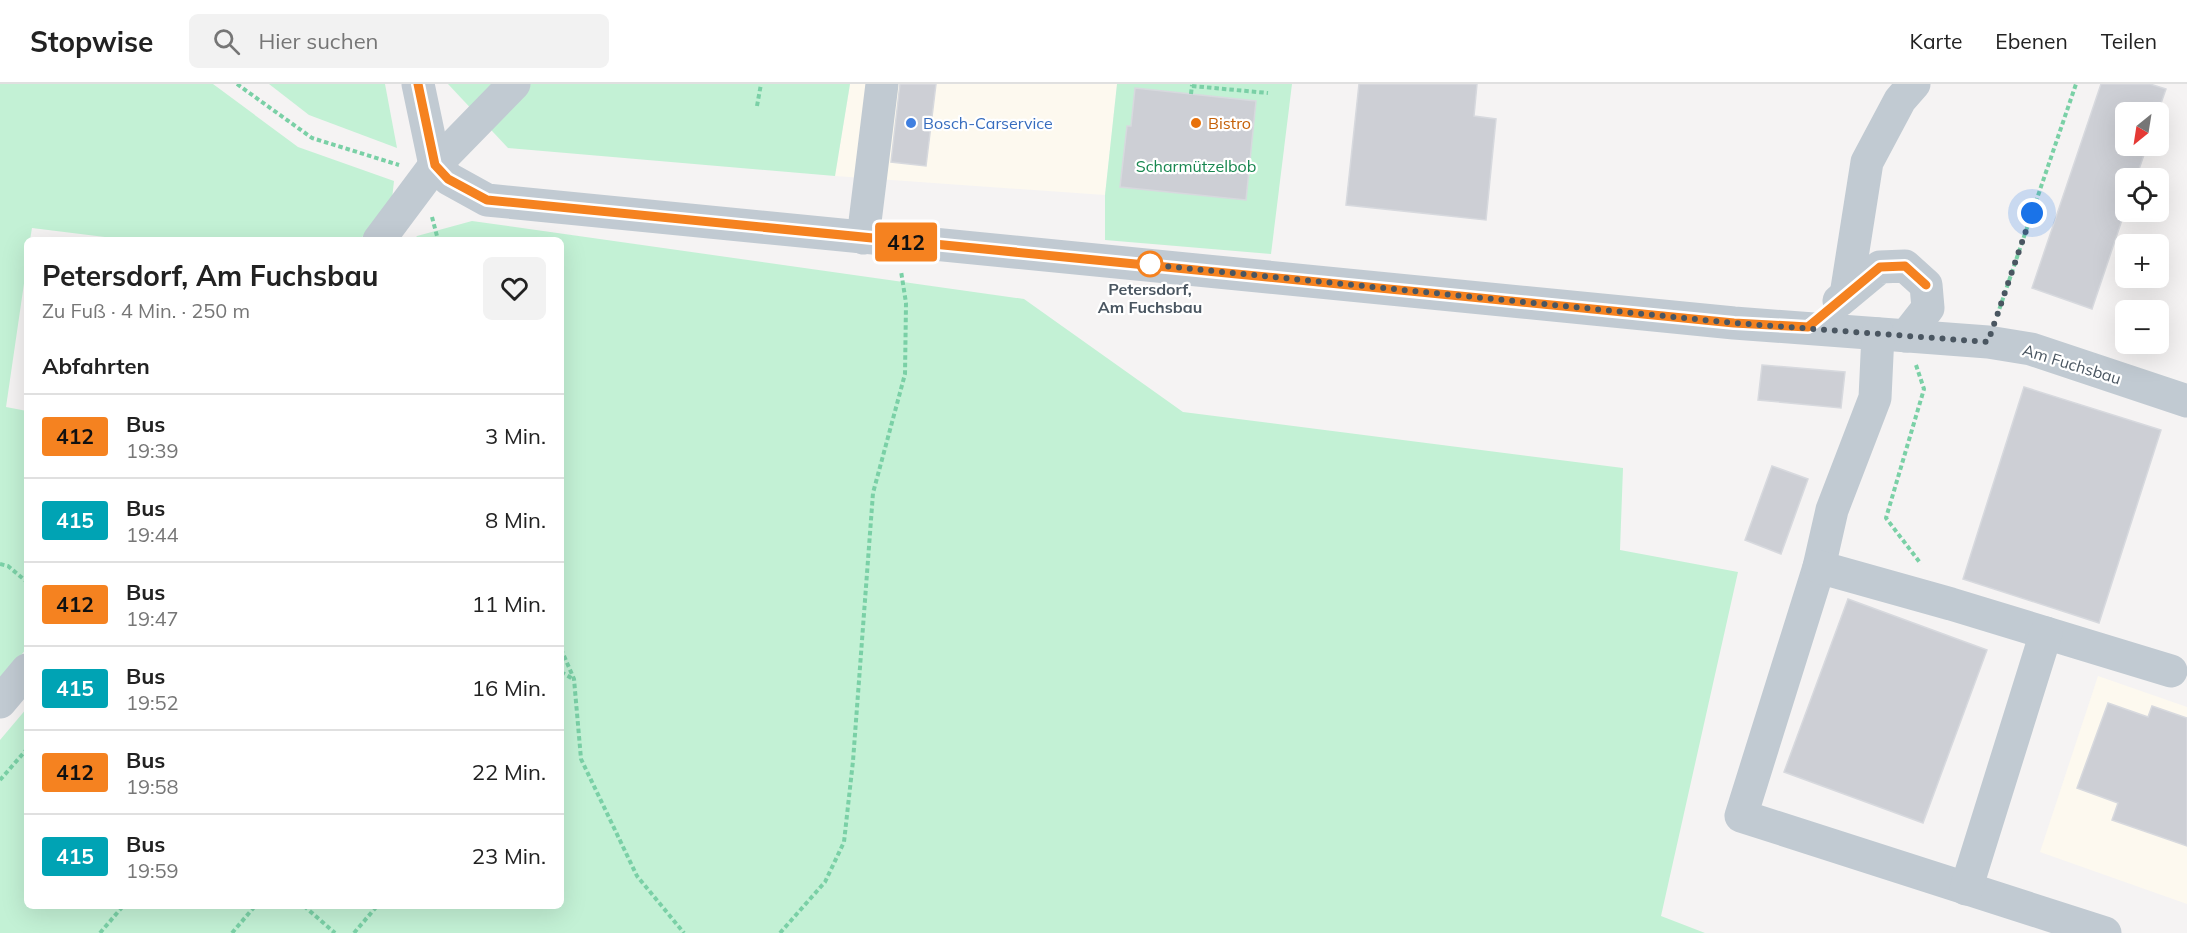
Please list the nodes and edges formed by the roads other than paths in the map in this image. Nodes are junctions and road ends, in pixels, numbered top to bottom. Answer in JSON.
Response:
{"nodes":[{"id":1,"x":418,"y":84,"type":"edge"},
{"id":2,"x":514,"y":84,"type":"edge"},
{"id":3,"x":882,"y":84,"type":"edge"},
{"id":4,"x":1914,"y":84,"type":"edge"},
{"id":5,"x":435,"y":165,"type":"junction"},
{"id":6,"x":382,"y":237,"type":"edge"},
{"id":7,"x":863,"y":238,"type":"junction"},
{"id":8,"x":1846,"y":295,"type":"junction"},
{"id":9,"x":1808,"y":327,"type":"junction"},
{"id":10,"x":1892,"y":335,"type":"junction"},
{"id":11,"x":2187,"y":401,"type":"edge"},
{"id":12,"x":1819,"y":567,"type":"junction"},
{"id":13,"x":2046,"y":633,"type":"junction"},
{"id":14,"x":2171,"y":671,"type":"dead end"},
{"id":15,"x":24,"y":674,"type":"edge"},
{"id":16,"x":0,"y":702,"type":"edge"},
{"id":17,"x":1966,"y":889,"type":"junction"},
{"id":18,"x":2105,"y":933,"type":"edge"}],
"edges":[{"from":1,"to":5,"type":"street"},
{"from":2,"to":5,"type":"street"},
{"from":3,"to":7,"type":"street"},
{"from":4,"to":8,"type":"street"},
{"from":5,"to":6,"type":"street"},
{"from":5,"to":7,"type":"street","name":"Am Fuchsbau"},
{"from":7,"to":9,"type":"street","name":"Am Fuchsbau"},
{"from":8,"to":9,"type":"street"},
{"from":8,"to":10,"type":"street"},
{"from":9,"to":10,"type":"street","name":"Am Fuchsbau"},
{"from":10,"to":11,"type":"street","name":"Am Fuchsbau"},
{"from":10,"to":12,"type":"street"},
{"from":12,"to":13,"type":"street"},
{"from":12,"to":17,"type":"street"},
{"from":13,"to":14,"type":"street"},
{"from":13,"to":17,"type":"street"},
{"from":15,"to":16,"type":"street"},
{"from":17,"to":18,"type":"street"}]}
